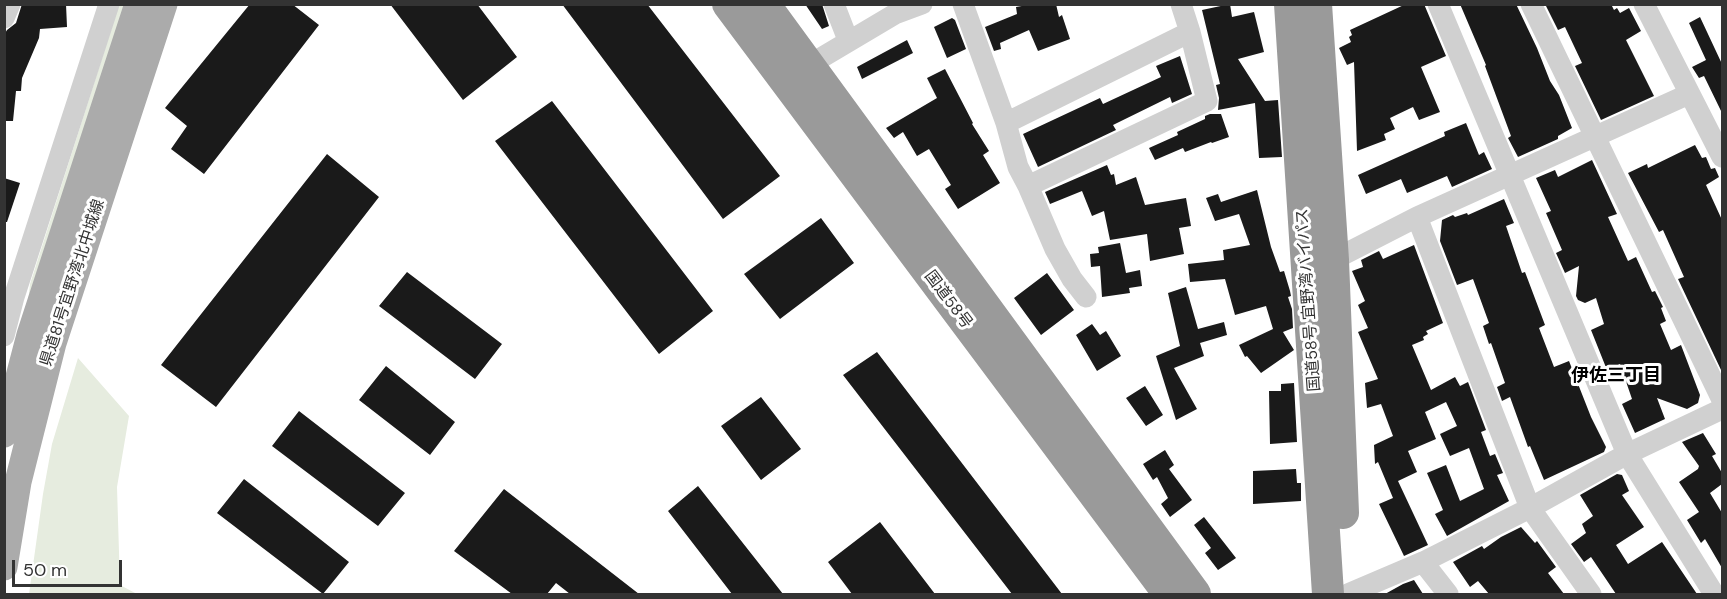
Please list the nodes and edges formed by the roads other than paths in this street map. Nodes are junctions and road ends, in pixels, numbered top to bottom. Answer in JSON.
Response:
{"nodes":[{"id":1,"x":10,"y":4,"type":"edge"},
{"id":2,"x":109,"y":4,"type":"edge"},
{"id":3,"x":138,"y":4,"type":"edge"},
{"id":4,"x":164,"y":4,"type":"edge"},
{"id":5,"x":728,"y":4,"type":"edge"},
{"id":6,"x":764,"y":4,"type":"edge"},
{"id":7,"x":834,"y":4,"type":"edge"},
{"id":8,"x":922,"y":4,"type":"edge"},
{"id":9,"x":963,"y":4,"type":"edge"},
{"id":10,"x":1181,"y":4,"type":"edge"},
{"id":11,"x":1290,"y":4,"type":"edge"},
{"id":12,"x":1316,"y":4,"type":"edge"},
{"id":13,"x":1438,"y":4,"type":"edge"},
{"id":14,"x":1531,"y":4,"type":"edge"},
{"id":15,"x":1644,"y":4,"type":"edge"},
{"id":16,"x":4,"y":18,"type":"edge"},
{"id":17,"x":1190,"y":32,"type":"junction"},
{"id":18,"x":848,"y":40,"type":"junction"},
{"id":19,"x":797,"y":73,"type":"junction"},
{"id":20,"x":1689,"y":94,"type":"junction"},
{"id":21,"x":1006,"y":123,"type":"junction"},
{"id":22,"x":1594,"y":138,"type":"junction"},
{"id":23,"x":1722,"y":157,"type":"edge"},
{"id":24,"x":1509,"y":174,"type":"junction"},
{"id":25,"x":1028,"y":186,"type":"junction"},
{"id":26,"x":1417,"y":217,"type":"junction"},
{"id":27,"x":1333,"y":260,"type":"junction"},
{"id":28,"x":1086,"y":297,"type":"dead end"},
{"id":29,"x":29,"y":338,"type":"edge"},
{"id":30,"x":1722,"y":400,"type":"edge"},
{"id":31,"x":1722,"y":409,"type":"edge"},
{"id":32,"x":4,"y":434,"type":"edge"},
{"id":33,"x":1627,"y":454,"type":"junction"},
{"id":34,"x":1530,"y":508,"type":"junction"},
{"id":35,"x":1423,"y":562,"type":"junction"},
{"id":36,"x":4,"y":567,"type":"edge"},
{"id":37,"x":1169,"y":594,"type":"edge"},
{"id":38,"x":1195,"y":594,"type":"edge"},
{"id":39,"x":1328,"y":594,"type":"edge"},
{"id":40,"x":1347,"y":594,"type":"edge"},
{"id":41,"x":1448,"y":594,"type":"edge"},
{"id":42,"x":1591,"y":594,"type":"edge"},
{"id":43,"x":1714,"y":594,"type":"edge"}],
"edges":[{"from":1,"to":16,"type":"street"},
{"from":2,"to":29,"type":"street"},
{"from":3,"to":29,"type":"main road","name":"県道81号宜野湾北中城線"},
{"from":4,"to":29,"type":"main road","name":"県道81号宜野湾北中城線"},
{"from":5,"to":19,"type":"highway","name":"国道58号"},
{"from":6,"to":19,"type":"highway","name":"国道58号"},
{"from":7,"to":18,"type":"street"},
{"from":8,"to":18,"type":"street"},
{"from":9,"to":21,"type":"street"},
{"from":10,"to":17,"type":"street"},
{"from":11,"to":39,"type":"highway","name":"国道58号 宜野湾バイパス"},
{"from":12,"to":27,"type":"highway","name":"国道58号 宜野湾バイパス"},
{"from":13,"to":24,"type":"street"},
{"from":14,"to":22,"type":"street"},
{"from":15,"to":20,"type":"street"},
{"from":17,"to":21,"type":"street"},
{"from":17,"to":25,"type":"street"},
{"from":18,"to":19,"type":"street"},
{"from":19,"to":37,"type":"highway","name":"国道58号"},
{"from":19,"to":38,"type":"highway","name":"国道58号"},
{"from":20,"to":22,"type":"street"},
{"from":20,"to":23,"type":"street"},
{"from":21,"to":25,"type":"street"},
{"from":22,"to":24,"type":"street"},
{"from":22,"to":30,"type":"street"},
{"from":24,"to":26,"type":"street"},
{"from":24,"to":33,"type":"street"},
{"from":25,"to":28,"type":"street"},
{"from":26,"to":27,"type":"street"},
{"from":26,"to":34,"type":"street"},
{"from":27,"to":40,"type":"highway","name":"国道58号 宜野湾バイパス"},
{"from":29,"to":32,"type":"main road","name":"県道81号宜野湾北中城線"},
{"from":29,"to":36,"type":"main road","name":"県道81号宜野湾北中城線"},
{"from":31,"to":33,"type":"street"},
{"from":33,"to":34,"type":"street"},
{"from":33,"to":43,"type":"street"},
{"from":34,"to":35,"type":"street"},
{"from":34,"to":42,"type":"street"},
{"from":35,"to":40,"type":"street"},
{"from":35,"to":41,"type":"street"}]}
